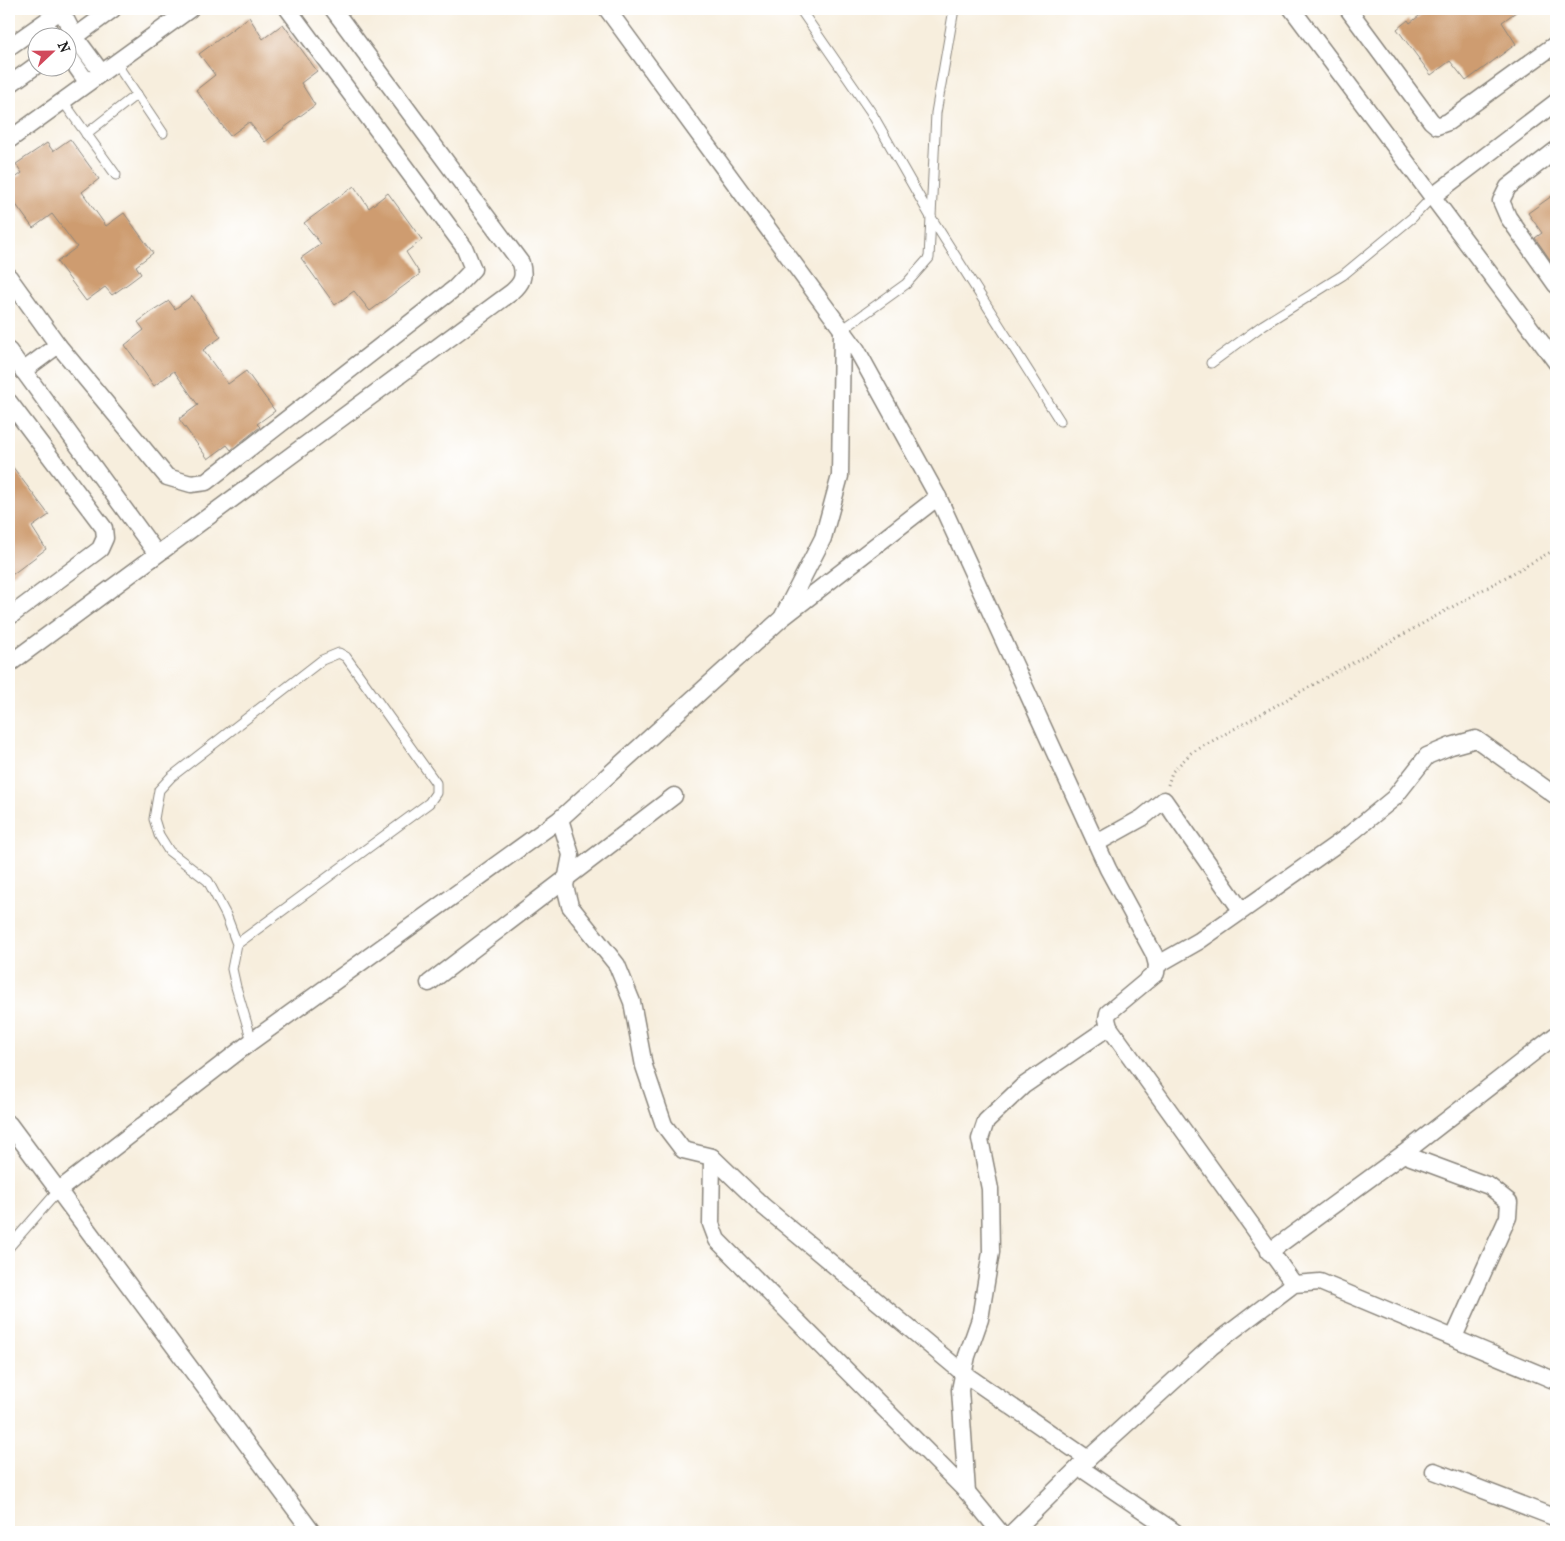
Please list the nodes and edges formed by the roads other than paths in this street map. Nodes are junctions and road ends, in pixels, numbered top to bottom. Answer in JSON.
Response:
{"nodes":[{"id":1,"x":113,"y":9,"type":"edge"},
{"id":2,"x":190,"y":9,"type":"edge"},
{"id":3,"x":288,"y":9,"type":"edge"},
{"id":4,"x":334,"y":9,"type":"edge"},
{"id":5,"x":608,"y":9,"type":"edge"},
{"id":6,"x":800,"y":9,"type":"edge"},
{"id":7,"x":954,"y":9,"type":"edge"},
{"id":8,"x":1292,"y":9,"type":"edge"},
{"id":9,"x":1348,"y":9,"type":"edge"},
{"id":10,"x":62,"y":10,"type":"edge"},
{"id":11,"x":44,"y":23,"type":"junction"},
{"id":12,"x":48,"y":28,"type":"edge"},
{"id":13,"x":67,"y":28,"type":"edge"},
{"id":14,"x":78,"y":35,"type":"edge"},
{"id":15,"x":1556,"y":44,"type":"edge"},
{"id":16,"x":9,"y":47,"type":"edge"},
{"id":17,"x":78,"y":48,"type":"edge"},
{"id":18,"x":115,"y":62,"type":"junction"},
{"id":19,"x":78,"y":69,"type":"edge"},
{"id":20,"x":28,"y":71,"type":"edge"},
{"id":21,"x":100,"y":72,"type":"junction"},
{"id":22,"x":87,"y":82,"type":"junction"},
{"id":23,"x":9,"y":85,"type":"edge"},
{"id":24,"x":137,"y":94,"type":"junction"},
{"id":25,"x":62,"y":100,"type":"junction"},
{"id":26,"x":1556,"y":102,"type":"edge"},
{"id":27,"x":163,"y":133,"type":"dead end"},
{"id":28,"x":86,"y":134,"type":"junction"},
{"id":29,"x":9,"y":140,"type":"edge"},
{"id":30,"x":1556,"y":150,"type":"edge"},
{"id":31,"x":116,"y":175,"type":"dead end"},
{"id":32,"x":1433,"y":196,"type":"junction"},
{"id":33,"x":932,"y":219,"type":"junction"},
{"id":34,"x":9,"y":277,"type":"edge"},
{"id":35,"x":1556,"y":285,"type":"edge"},
{"id":36,"x":842,"y":330,"type":"junction"},
{"id":37,"x":58,"y":345,"type":"junction"},
{"id":38,"x":9,"y":351,"type":"edge"},
{"id":39,"x":1556,"y":362,"type":"edge"},
{"id":40,"x":1211,"y":363,"type":"dead end"},
{"id":41,"x":23,"y":371,"type":"junction"},
{"id":42,"x":9,"y":402,"type":"edge"},
{"id":43,"x":1060,"y":421,"type":"dead end"},
{"id":44,"x":938,"y":497,"type":"junction"},
{"id":45,"x":157,"y":554,"type":"junction"},
{"id":46,"x":9,"y":617,"type":"edge"},
{"id":47,"x":782,"y":619,"type":"junction"},
{"id":48,"x":9,"y":664,"type":"edge"},
{"id":49,"x":674,"y":796,"type":"dead end"},
{"id":50,"x":1556,"y":796,"type":"edge"},
{"id":51,"x":560,"y":819,"type":"junction"},
{"id":52,"x":1097,"y":843,"type":"junction"},
{"id":53,"x":568,"y":877,"type":"junction"},
{"id":54,"x":1242,"y":910,"type":"junction"},
{"id":55,"x":238,"y":944,"type":"junction"},
{"id":56,"x":1157,"y":965,"type":"junction"},
{"id":57,"x":429,"y":983,"type":"dead end"},
{"id":58,"x":1109,"y":1026,"type":"junction"},
{"id":59,"x":1556,"y":1035,"type":"edge"},
{"id":60,"x":252,"y":1042,"type":"junction"},
{"id":61,"x":9,"y":1124,"type":"edge"},
{"id":62,"x":1403,"y":1154,"type":"junction"},
{"id":63,"x":712,"y":1157,"type":"junction"},
{"id":64,"x":59,"y":1190,"type":"junction"},
{"id":65,"x":9,"y":1248,"type":"edge"},
{"id":66,"x":1269,"y":1252,"type":"junction"},
{"id":67,"x":1294,"y":1284,"type":"junction"},
{"id":68,"x":1454,"y":1337,"type":"junction"},
{"id":69,"x":963,"y":1373,"type":"junction"},
{"id":70,"x":1556,"y":1381,"type":"edge"},
{"id":71,"x":1083,"y":1463,"type":"junction"},
{"id":72,"x":1434,"y":1472,"type":"dead end"},
{"id":73,"x":967,"y":1492,"type":"junction"},
{"id":74,"x":1556,"y":1518,"type":"edge"},
{"id":75,"x":312,"y":1532,"type":"edge"},
{"id":76,"x":1000,"y":1532,"type":"edge"},
{"id":77,"x":1013,"y":1532,"type":"edge"},
{"id":78,"x":1175,"y":1532,"type":"edge"}],
"edges":[{"from":1,"to":14,"type":"street"},
{"from":2,"to":18,"type":"street"},
{"from":3,"to":37,"type":"street"},
{"from":4,"to":45,"type":"street"},
{"from":5,"to":36,"type":"street"},
{"from":6,"to":33,"type":"lane"},
{"from":7,"to":33,"type":"lane"},
{"from":8,"to":32,"type":"street"},
{"from":9,"to":15,"type":"street"},
{"from":10,"to":11,"type":"street"},
{"from":10,"to":13,"type":"street"},
{"from":11,"to":12,"type":"street"},
{"from":11,"to":16,"type":"street"},
{"from":17,"to":21,"type":"street"},
{"from":18,"to":21,"type":"street"},
{"from":18,"to":24,"type":"lane"},
{"from":19,"to":22,"type":"street"},
{"from":20,"to":23,"type":"street"},
{"from":21,"to":22,"type":"street"},
{"from":22,"to":25,"type":"street"},
{"from":24,"to":27,"type":"lane"},
{"from":24,"to":28,"type":"lane"},
{"from":25,"to":28,"type":"lane"},
{"from":25,"to":29,"type":"street"},
{"from":26,"to":32,"type":"street"},
{"from":28,"to":31,"type":"lane"},
{"from":30,"to":35,"type":"street"},
{"from":32,"to":39,"type":"street"},
{"from":32,"to":40,"type":"lane"},
{"from":33,"to":36,"type":"lane"},
{"from":33,"to":43,"type":"lane"},
{"from":34,"to":37,"type":"street"},
{"from":36,"to":44,"type":"street"},
{"from":36,"to":47,"type":"street"},
{"from":37,"to":41,"type":"street"},
{"from":38,"to":41,"type":"street"},
{"from":41,"to":45,"type":"street"},
{"from":42,"to":46,"type":"street"},
{"from":44,"to":47,"type":"street"},
{"from":44,"to":52,"type":"street"},
{"from":45,"to":48,"type":"street"},
{"from":47,"to":51,"type":"street"},
{"from":49,"to":53,"type":"street"},
{"from":50,"to":54,"type":"street"},
{"from":51,"to":53,"type":"street"},
{"from":51,"to":60,"type":"street"},
{"from":52,"to":54,"type":"street"},
{"from":52,"to":56,"type":"street"},
{"from":53,"to":57,"type":"street"},
{"from":53,"to":63,"type":"street"},
{"from":54,"to":56,"type":"street"},
{"from":55,"to":55,"type":"lane"},
{"from":55,"to":60,"type":"lane"},
{"from":56,"to":58,"type":"street"},
{"from":58,"to":66,"type":"street"},
{"from":58,"to":69,"type":"street"},
{"from":59,"to":62,"type":"street"},
{"from":60,"to":64,"type":"street"},
{"from":61,"to":64,"type":"street"},
{"from":62,"to":66,"type":"street"},
{"from":62,"to":68,"type":"street"},
{"from":63,"to":69,"type":"street"},
{"from":63,"to":73,"type":"street"},
{"from":64,"to":65,"type":"lane"},
{"from":64,"to":75,"type":"street"},
{"from":66,"to":67,"type":"street"},
{"from":67,"to":68,"type":"street"},
{"from":67,"to":71,"type":"street"},
{"from":68,"to":70,"type":"street"},
{"from":69,"to":71,"type":"street"},
{"from":69,"to":73,"type":"street"},
{"from":71,"to":77,"type":"street"},
{"from":71,"to":78,"type":"street"},
{"from":72,"to":74,"type":"street"},
{"from":73,"to":76,"type":"street"}]}
